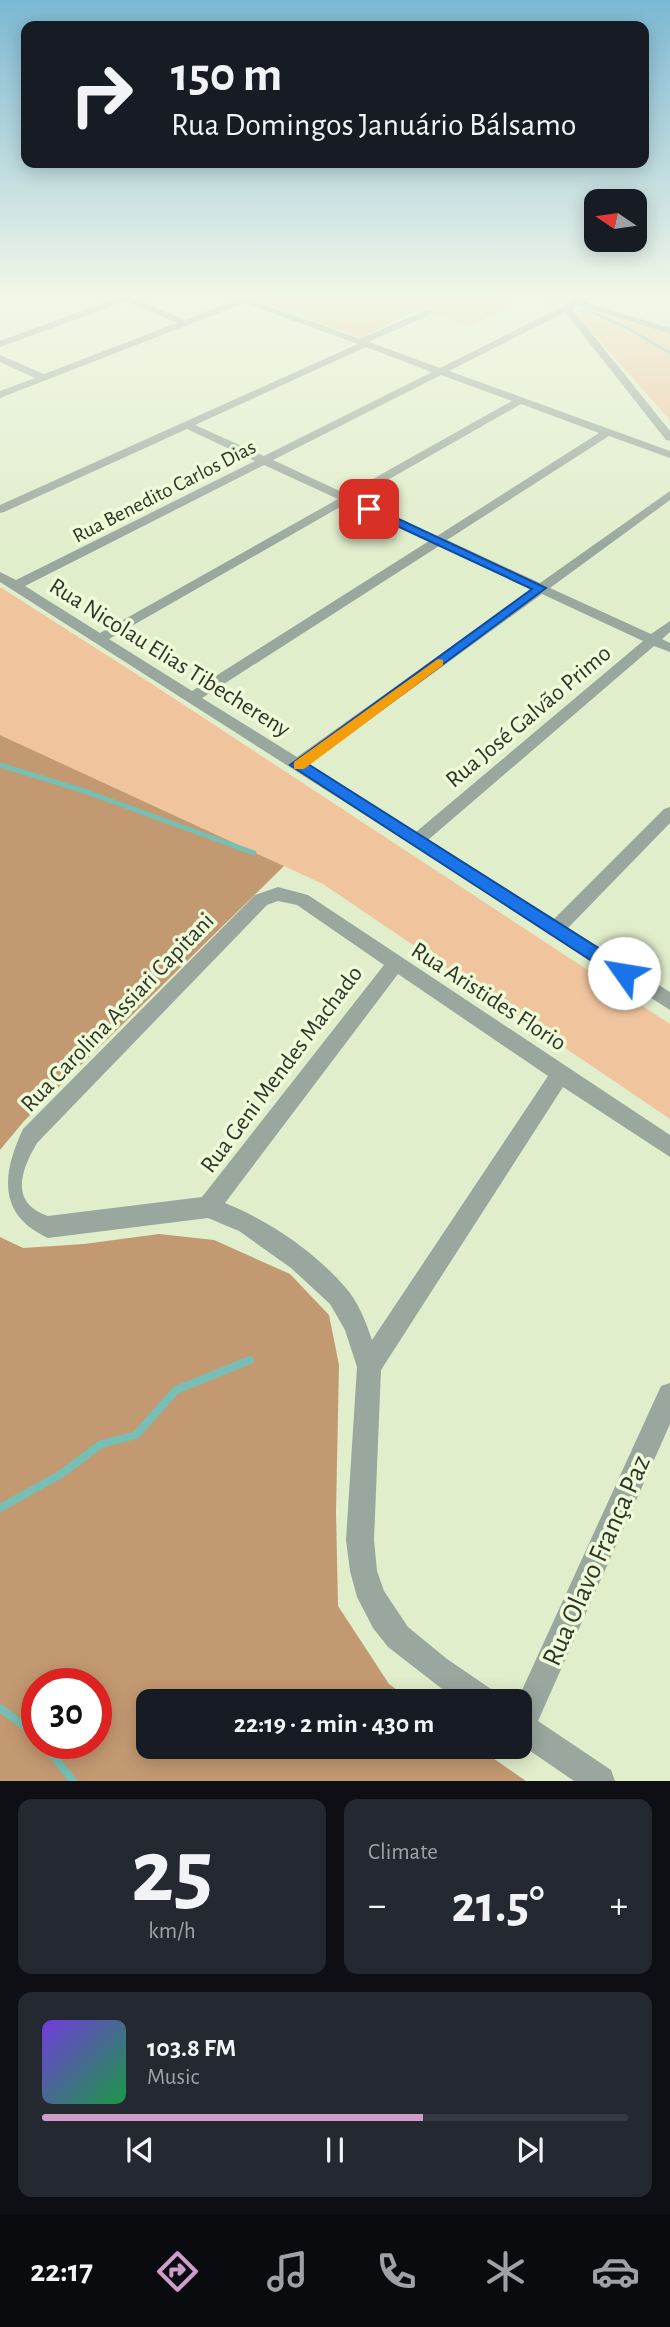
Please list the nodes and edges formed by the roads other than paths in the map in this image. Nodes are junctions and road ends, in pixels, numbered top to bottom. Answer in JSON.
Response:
{"nodes":[{"id":1,"x":41,"y":380,"type":"edge"},
{"id":2,"x":284,"y":380,"type":"edge"},
{"id":3,"x":426,"y":380,"type":"edge"},
{"id":4,"x":465,"y":380,"type":"edge"},
{"id":5,"x":625,"y":380,"type":"edge"},
{"id":6,"x":0,"y":395,"type":"edge"},
{"id":7,"x":521,"y":400,"type":"junction"},
{"id":8,"x":187,"y":425,"type":"junction"},
{"id":9,"x":608,"y":432,"type":"junction"},
{"id":10,"x":670,"y":438,"type":"edge"},
{"id":11,"x":670,"y":455,"type":"edge"},
{"id":12,"x":265,"y":461,"type":"junction"},
{"id":13,"x":670,"y":495,"type":"edge"},
{"id":14,"x":347,"y":499,"type":"junction"},
{"id":15,"x":0,"y":509,"type":"edge"},
{"id":16,"x":436,"y":540,"type":"junction"},
{"id":17,"x":0,"y":576,"type":"edge"},
{"id":18,"x":15,"y":586,"type":"junction"},
{"id":19,"x":540,"y":588,"type":"junction"},
{"id":20,"x":670,"y":625,"type":"edge"},
{"id":21,"x":99,"y":639,"type":"junction"},
{"id":22,"x":653,"y":640,"type":"junction"},
{"id":23,"x":670,"y":648,"type":"edge"},
{"id":24,"x":192,"y":698,"type":"junction"},
{"id":25,"x":298,"y":765,"type":"junction"},
{"id":26,"x":670,"y":813,"type":"edge"},
{"id":27,"x":416,"y":841,"type":"junction"},
{"id":28,"x":278,"y":894,"type":"joint"},
{"id":29,"x":555,"y":929,"type":"junction"},
{"id":30,"x":395,"y":964,"type":"junction"},
{"id":31,"x":670,"y":1002,"type":"edge"},
{"id":32,"x":561,"y":1073,"type":"junction"},
{"id":33,"x":670,"y":1147,"type":"edge"},
{"id":34,"x":208,"y":1207,"type":"junction"},
{"id":35,"x":369,"y":1367,"type":"junction"},
{"id":36,"x":670,"y":1395,"type":"edge"},
{"id":37,"x":467,"y":1689,"type":"edge"},
{"id":38,"x":532,"y":1700,"type":"edge"},
{"id":39,"x":532,"y":1734,"type":"edge"},
{"id":40,"x":600,"y":1781,"type":"edge"}],
"edges":[{"from":1,"to":6,"type":"street"},
{"from":2,"to":8,"type":"street"},
{"from":3,"to":12,"type":"street","name":"Rua Benedito Carlos Dias"},
{"from":4,"to":7,"type":"street"},
{"from":5,"to":10,"type":"street"},
{"from":7,"to":9,"type":"street"},
{"from":7,"to":14,"type":"street"},
{"from":8,"to":12,"type":"street"},
{"from":8,"to":15,"type":"street"},
{"from":9,"to":11,"type":"street"},
{"from":9,"to":16,"type":"street"},
{"from":12,"to":14,"type":"street"},
{"from":12,"to":18,"type":"street","name":"Rua Benedito Carlos Dias"},
{"from":13,"to":19,"type":"street"},
{"from":14,"to":16,"type":"street"},
{"from":14,"to":21,"type":"street"},
{"from":16,"to":19,"type":"street"},
{"from":16,"to":24,"type":"street"},
{"from":17,"to":18,"type":"street","name":"Rua Nicolau Elias Tibechereny"},
{"from":18,"to":21,"type":"street","name":"Rua Nicolau Elias Tibechereny"},
{"from":19,"to":22,"type":"street"},
{"from":19,"to":25,"type":"street"},
{"from":20,"to":22,"type":"street","name":"Rua José Galvão Primo"},
{"from":21,"to":24,"type":"street","name":"Rua Nicolau Elias Tibechereny"},
{"from":22,"to":23,"type":"street"},
{"from":22,"to":27,"type":"street","name":"Rua José Galvão Primo"},
{"from":24,"to":25,"type":"street","name":"Rua Nicolau Elias Tibechereny"},
{"from":25,"to":27,"type":"street","name":"Rua Nicolau Elias Tibechereny"},
{"from":26,"to":29,"type":"street"},
{"from":27,"to":29,"type":"street","name":"Rua Nicolau Elias Tibechereny"},
{"from":28,"to":30,"type":"street","name":"Rua Aristides Florio"},
{"from":28,"to":34,"type":"street","name":"Rua Carolina Assiari Capitani"},
{"from":29,"to":31,"type":"street","name":"Rua Nicolau Elias Tibechereny"},
{"from":30,"to":32,"type":"street","name":"Rua Aristides Florio"},
{"from":30,"to":34,"type":"street","name":"Rua Geni Mendes Machado"},
{"from":32,"to":33,"type":"street","name":"Rua Aristides Florio"},
{"from":32,"to":35,"type":"street"},
{"from":34,"to":35,"type":"street"},
{"from":35,"to":37,"type":"street"},
{"from":36,"to":38,"type":"street","name":"Rua Olavo França Paz"},
{"from":39,"to":40,"type":"street"}]}
